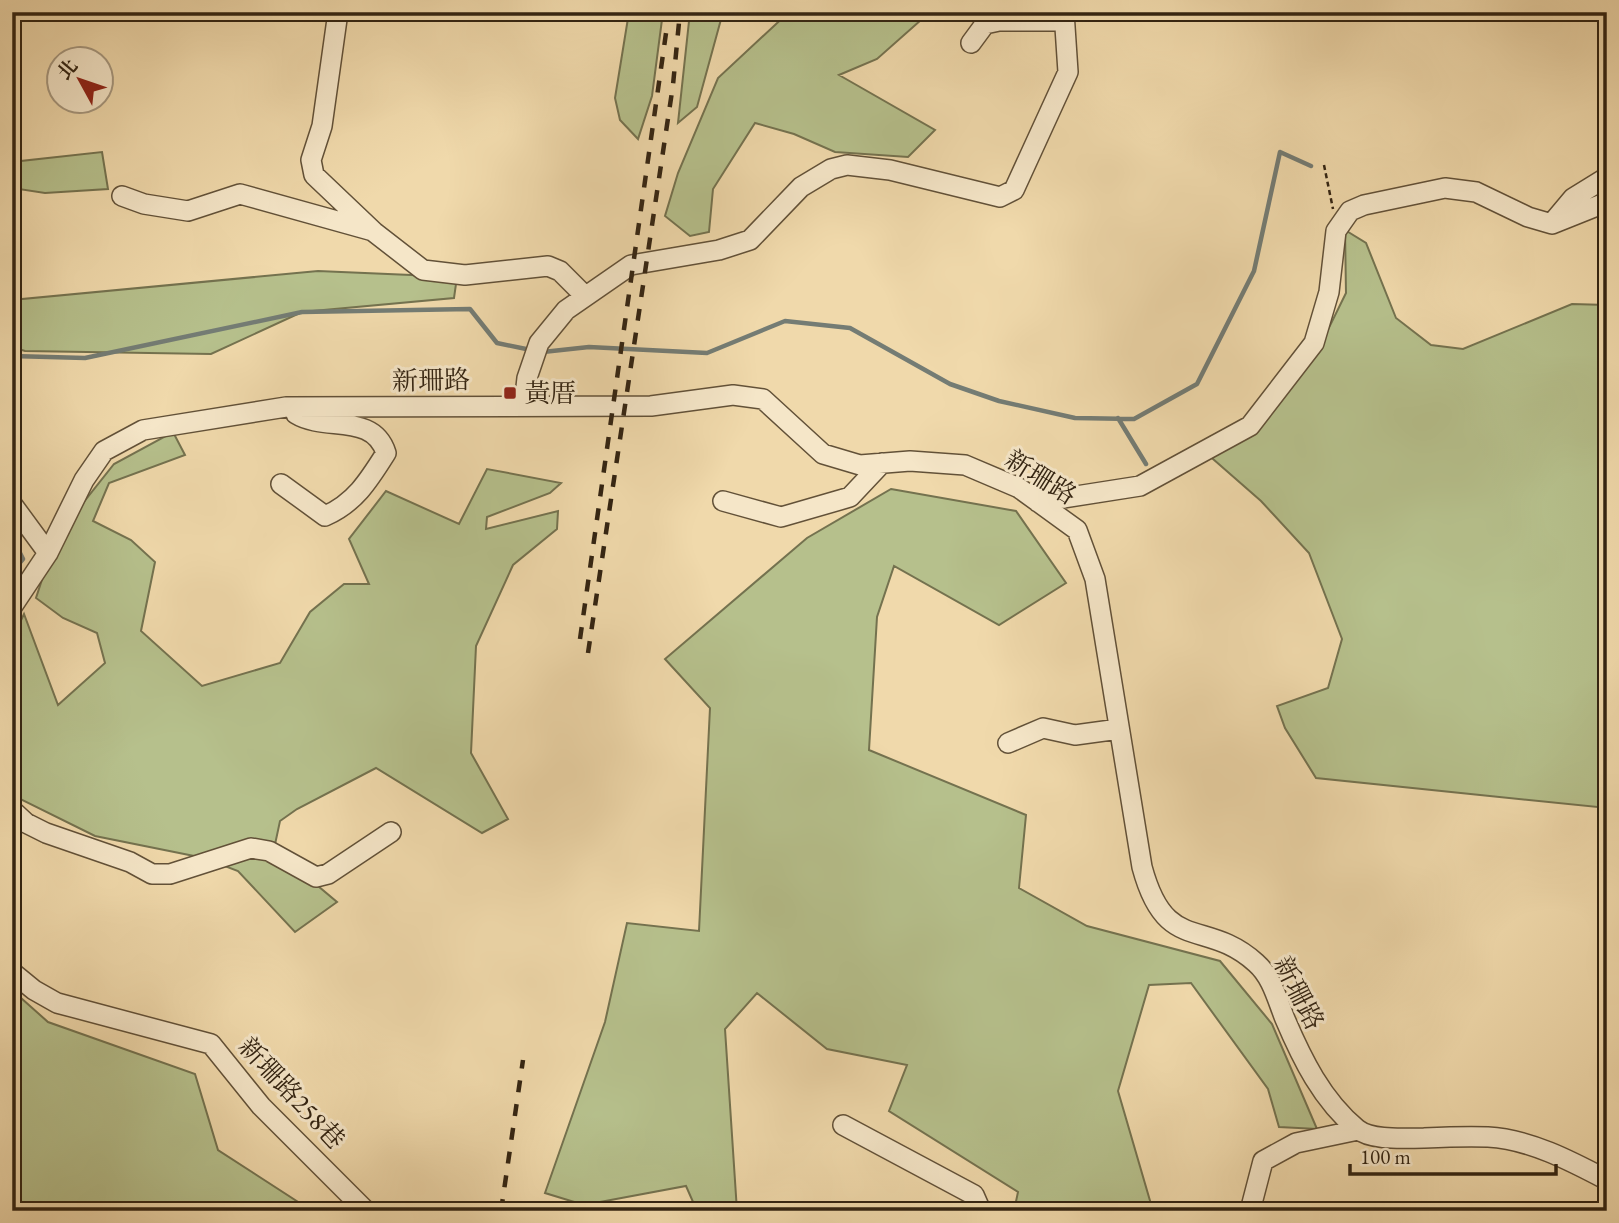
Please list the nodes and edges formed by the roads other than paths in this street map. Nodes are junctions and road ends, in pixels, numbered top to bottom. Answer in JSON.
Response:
{"nodes":[{"id":1,"x":338,"y":12,"type":"edge"},
{"id":2,"x":1063,"y":17,"type":"edge"},
{"id":3,"x":971,"y":43,"type":"dead end"},
{"id":4,"x":1607,"y":177,"type":"edge"},
{"id":5,"x":122,"y":196,"type":"dead end"},
{"id":6,"x":1607,"y":202,"type":"edge"},
{"id":7,"x":1552,"y":223,"type":"junction"},
{"id":8,"x":374,"y":232,"type":"junction"},
{"id":9,"x":585,"y":296,"type":"junction"},
{"id":10,"x":524,"y":405,"type":"junction"},
{"id":11,"x":286,"y":407,"type":"junction"},
{"id":12,"x":882,"y":463,"type":"junction"},
{"id":13,"x":281,"y":484,"type":"dead end"},
{"id":14,"x":723,"y":501,"type":"dead end"},
{"id":15,"x":1038,"y":502,"type":"junction"},
{"id":16,"x":12,"y":505,"type":"edge"},
{"id":17,"x":48,"y":553,"type":"junction"},
{"id":18,"x":12,"y":607,"type":"edge"},
{"id":19,"x":1119,"y":729,"type":"junction"},
{"id":20,"x":1008,"y":743,"type":"dead end"},
{"id":21,"x":12,"y":810,"type":"edge"},
{"id":22,"x":391,"y":832,"type":"dead end"},
{"id":23,"x":12,"y":972,"type":"edge"},
{"id":24,"x":843,"y":1125,"type":"dead end"},
{"id":25,"x":1358,"y":1130,"type":"junction"},
{"id":26,"x":1607,"y":1180,"type":"edge"},
{"id":27,"x":366,"y":1211,"type":"edge"},
{"id":28,"x":981,"y":1211,"type":"edge"},
{"id":29,"x":1250,"y":1211,"type":"edge"}],
"edges":[{"from":1,"to":8,"type":"street"},
{"from":2,"to":3,"type":"street"},
{"from":2,"to":9,"type":"street"},
{"from":4,"to":7,"type":"street"},
{"from":5,"to":8,"type":"street"},
{"from":6,"to":7,"type":"street"},
{"from":7,"to":15,"type":"street"},
{"from":8,"to":9,"type":"street"},
{"from":9,"to":10,"type":"street"},
{"from":10,"to":11,"type":"street","name":"新珊路"},
{"from":10,"to":12,"type":"street","name":"新珊路"},
{"from":11,"to":13,"type":"street"},
{"from":11,"to":17,"type":"street","name":"新珊路"},
{"from":12,"to":14,"type":"street"},
{"from":12,"to":15,"type":"street","name":"新珊路"},
{"from":15,"to":19,"type":"street","name":"新珊路"},
{"from":16,"to":17,"type":"street"},
{"from":17,"to":18,"type":"street","name":"新珊路"},
{"from":19,"to":20,"type":"street"},
{"from":19,"to":25,"type":"street","name":"新珊路"},
{"from":21,"to":22,"type":"street"},
{"from":23,"to":27,"type":"street","name":"新珊路258巷"},
{"from":24,"to":28,"type":"street"},
{"from":25,"to":26,"type":"street"},
{"from":25,"to":29,"type":"street"}]}
